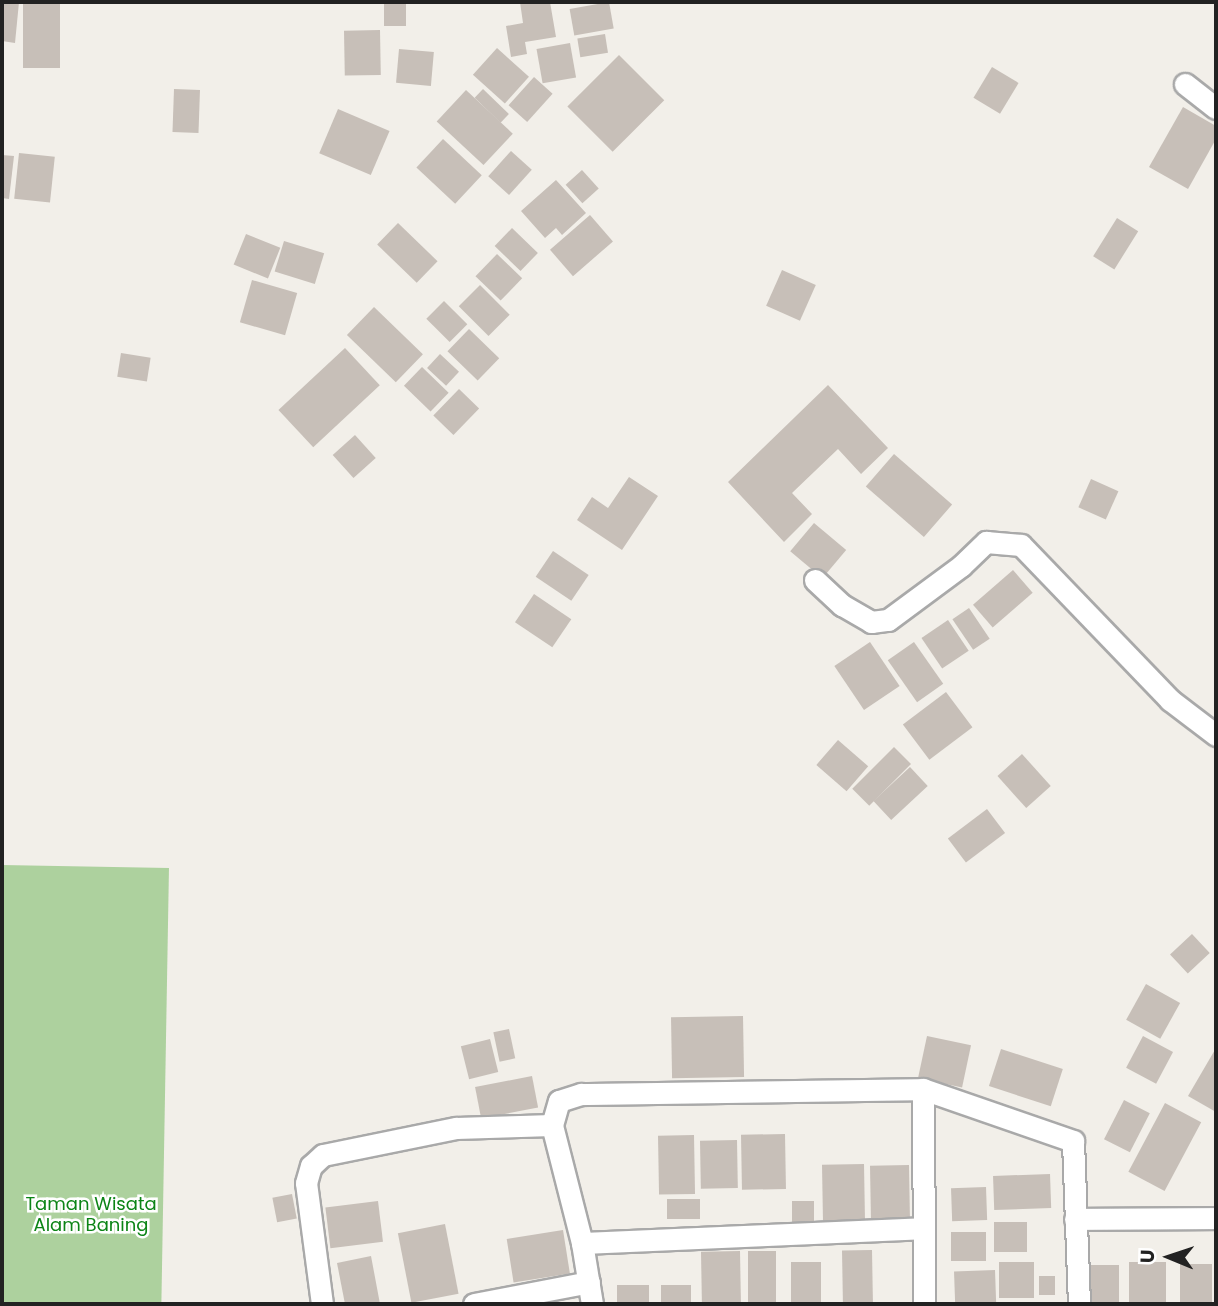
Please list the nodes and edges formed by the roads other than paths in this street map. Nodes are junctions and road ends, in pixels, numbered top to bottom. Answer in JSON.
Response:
{"nodes":[{"id":1,"x":1185,"y":84,"type":"dead end"},
{"id":2,"x":1216,"y":108,"type":"edge"},
{"id":3,"x":815,"y":580,"type":"dead end"},
{"id":4,"x":1216,"y":735,"type":"edge"},
{"id":5,"x":923,"y":1089,"type":"junction"},
{"id":6,"x":552,"y":1125,"type":"junction"},
{"id":7,"x":1216,"y":1218,"type":"edge"},
{"id":8,"x":1075,"y":1219,"type":"junction"},
{"id":9,"x":923,"y":1228,"type":"junction"},
{"id":10,"x":582,"y":1243,"type":"junction"},
{"id":11,"x":589,"y":1282,"type":"junction"},
{"id":12,"x":322,"y":1304,"type":"edge"},
{"id":13,"x":474,"y":1304,"type":"edge"},
{"id":14,"x":592,"y":1304,"type":"edge"},
{"id":15,"x":924,"y":1304,"type":"edge"},
{"id":16,"x":1079,"y":1304,"type":"edge"}],
"edges":[{"from":1,"to":2,"type":"street"},
{"from":3,"to":4,"type":"street"},
{"from":5,"to":6,"type":"street"},
{"from":5,"to":8,"type":"street"},
{"from":5,"to":9,"type":"street"},
{"from":6,"to":10,"type":"street"},
{"from":6,"to":12,"type":"street"},
{"from":7,"to":8,"type":"street"},
{"from":8,"to":16,"type":"street"},
{"from":9,"to":10,"type":"street"},
{"from":9,"to":15,"type":"street"},
{"from":10,"to":11,"type":"street"},
{"from":11,"to":13,"type":"street"},
{"from":11,"to":14,"type":"street"}]}
